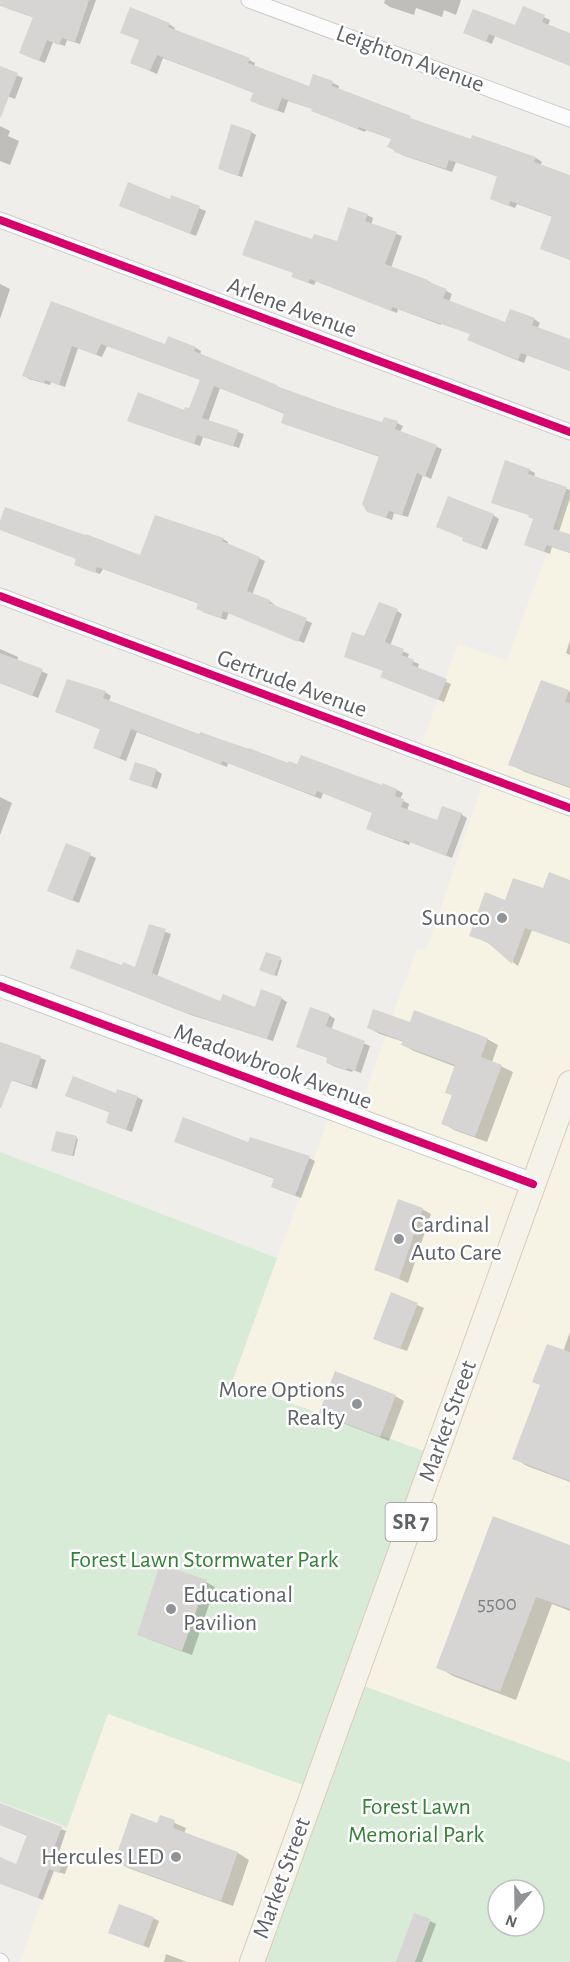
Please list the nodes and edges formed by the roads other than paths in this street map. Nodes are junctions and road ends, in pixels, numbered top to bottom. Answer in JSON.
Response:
{"nodes":[{"id":1,"x":249,"y":0,"type":"edge"},
{"id":2,"x":570,"y":119,"type":"edge"},
{"id":3,"x":0,"y":220,"type":"edge"},
{"id":4,"x":570,"y":432,"type":"edge"},
{"id":5,"x":0,"y":596,"type":"edge"},
{"id":6,"x":570,"y":808,"type":"edge"},
{"id":7,"x":0,"y":986,"type":"edge"},
{"id":8,"x":570,"y":1083,"type":"edge"},
{"id":9,"x":533,"y":1184,"type":"junction"},
{"id":10,"x":252,"y":1962,"type":"edge"}],
"edges":[{"from":1,"to":2,"type":"street","name":"Leighton Avenue"},
{"from":3,"to":4,"type":"street","name":"Arlene Avenue"},
{"from":5,"to":6,"type":"street","name":"Gertrude Avenue"},
{"from":7,"to":9,"type":"street","name":"Meadowbrook Avenue"},
{"from":8,"to":9,"type":"main road","name":"Market Street","number":"SR 7"},
{"from":9,"to":10,"type":"main road","name":"Market Street","number":"SR 7"}]}
